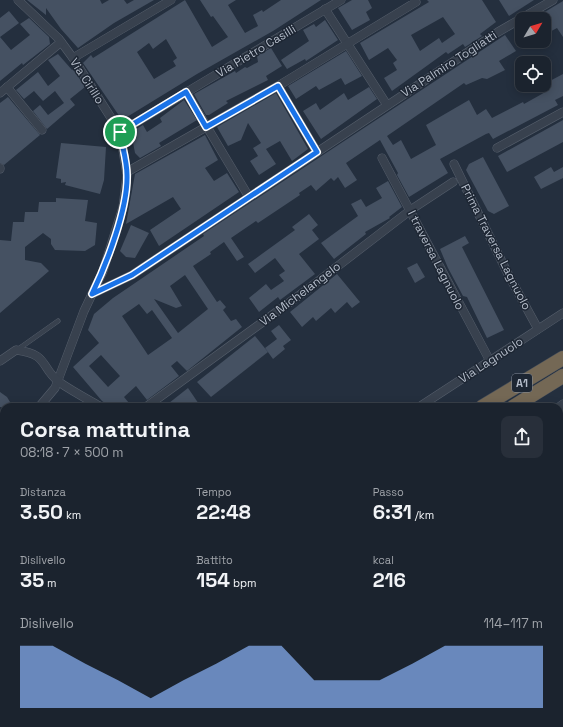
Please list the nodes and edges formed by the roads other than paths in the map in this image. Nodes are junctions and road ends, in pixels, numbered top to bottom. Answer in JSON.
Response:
{"nodes":[{"id":1,"x":18,"y":0,"type":"edge"},
{"id":2,"x":171,"y":0,"type":"edge"},
{"id":3,"x":341,"y":0,"type":"edge"},
{"id":4,"x":415,"y":0,"type":"edge"},
{"id":5,"x":554,"y":0,"type":"edge"},
{"id":6,"x":325,"y":9,"type":"junction"},
{"id":7,"x":61,"y":42,"type":"junction"},
{"id":8,"x":347,"y":43,"type":"junction"},
{"id":9,"x":73,"y":58,"type":"junction"},
{"id":10,"x":278,"y":86,"type":"junction"},
{"id":11,"x":7,"y":87,"type":"junction"},
{"id":12,"x":186,"y":92,"type":"junction"},
{"id":13,"x":0,"y":93,"type":"edge"},
{"id":14,"x":387,"y":105,"type":"junction"},
{"id":15,"x":563,"y":112,"type":"edge"},
{"id":16,"x":206,"y":127,"type":"junction"},
{"id":17,"x":42,"y":130,"type":"dead end"},
{"id":18,"x":120,"y":132,"type":"junction"},
{"id":19,"x":497,"y":148,"type":"dead end"},
{"id":20,"x":317,"y":152,"type":"junction"},
{"id":21,"x":382,"y":158,"type":"dead end"},
{"id":22,"x":454,"y":164,"type":"dead end"},
{"id":23,"x":127,"y":172,"type":"junction"},
{"id":24,"x":453,"y":182,"type":"dead end"},
{"id":25,"x":249,"y":197,"type":"junction"},
{"id":26,"x":410,"y":210,"type":"junction"},
{"id":27,"x":92,"y":294,"type":"junction"},
{"id":28,"x":563,"y":313,"type":"edge"},
{"id":29,"x":58,"y":321,"type":"dead end"},
{"id":30,"x":538,"y":329,"type":"junction"},
{"id":31,"x":16,"y":350,"type":"junction"},
{"id":32,"x":563,"y":358,"type":"edge"},
{"id":33,"x":0,"y":361,"type":"edge"},
{"id":34,"x":490,"y":361,"type":"junction"},
{"id":35,"x":563,"y":376,"type":"edge"},
{"id":36,"x":58,"y":382,"type":"junction"},
{"id":37,"x":43,"y":403,"type":"edge"},
{"id":38,"x":94,"y":403,"type":"edge"},
{"id":39,"x":151,"y":403,"type":"edge"},
{"id":40,"x":425,"y":403,"type":"edge"},
{"id":41,"x":489,"y":403,"type":"edge"},
{"id":42,"x":519,"y":403,"type":"edge"}],
"edges":[{"from":1,"to":7,"type":"street","name":"Via Cirillo"},
{"from":2,"to":9,"type":"street"},
{"from":3,"to":6,"type":"street","name":"Via Pietro Casilli"},
{"from":4,"to":8,"type":"street"},
{"from":5,"to":14,"type":"street","name":"Via Palmiro Togliatti"},
{"from":6,"to":8,"type":"street"},
{"from":6,"to":12,"type":"street","name":"Via Pietro Casilli"},
{"from":7,"to":9,"type":"street","name":"Via Cirillo"},
{"from":7,"to":11,"type":"street"},
{"from":8,"to":10,"type":"street"},
{"from":8,"to":14,"type":"street"},
{"from":9,"to":18,"type":"street","name":"Via Cirillo"},
{"from":10,"to":16,"type":"street"},
{"from":10,"to":20,"type":"street"},
{"from":11,"to":13,"type":"street"},
{"from":11,"to":17,"type":"street"},
{"from":12,"to":16,"type":"street"},
{"from":12,"to":18,"type":"street","name":"Via Pietro Casilli"},
{"from":14,"to":20,"type":"street","name":"Via Palmiro Togliatti"},
{"from":15,"to":19,"type":"street"},
{"from":16,"to":23,"type":"street"},
{"from":16,"to":25,"type":"street"},
{"from":18,"to":23,"type":"street","name":"Via Cirillo"},
{"from":20,"to":25,"type":"street","name":"Via Palmiro Togliatti"},
{"from":21,"to":26,"type":"street","name":"I traversa Lagnuolo"},
{"from":22,"to":30,"type":"street","name":"Prima Traversa Lagnuolo"},
{"from":23,"to":27,"type":"street","name":"Via Cirillo"},
{"from":24,"to":26,"type":"street","name":"Via Michelangelo"},
{"from":25,"to":27,"type":"street","name":"Via Palmiro Togliatti"},
{"from":26,"to":34,"type":"street","name":"I traversa Lagnuolo"},
{"from":26,"to":39,"type":"street","name":"Via Michelangelo"},
{"from":27,"to":36,"type":"street","name":"Via Cirillo"},
{"from":28,"to":30,"type":"street","name":"Via Lagnuolo"},
{"from":29,"to":31,"type":"lane"},
{"from":30,"to":34,"type":"street","name":"Via Lagnuolo"},
{"from":31,"to":33,"type":"street"},
{"from":31,"to":36,"type":"street"},
{"from":32,"to":41,"type":"highway","number":"A1"},
{"from":34,"to":40,"type":"street","name":"Via Lagnuolo"},
{"from":35,"to":42,"type":"highway","number":"A1"},
{"from":36,"to":37,"type":"street","name":"Via Cirillo"},
{"from":36,"to":38,"type":"street"}]}
